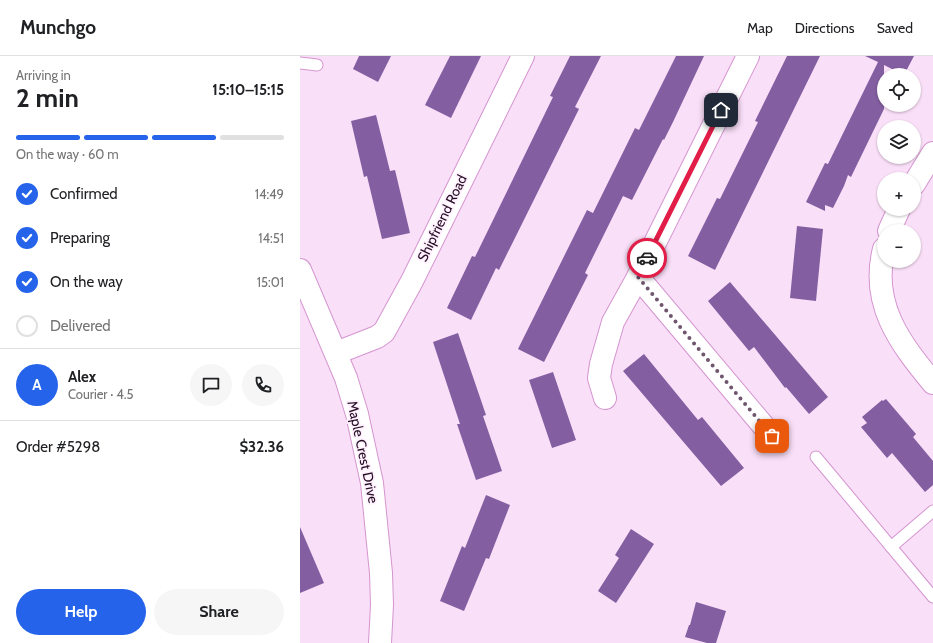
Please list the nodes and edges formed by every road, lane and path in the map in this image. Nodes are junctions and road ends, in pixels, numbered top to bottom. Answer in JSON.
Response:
{"nodes":[{"id":1,"x":523,"y":56,"type":"edge"},
{"id":2,"x":748,"y":56,"type":"edge"},
{"id":3,"x":300,"y":63,"type":"edge"},
{"id":4,"x":317,"y":65,"type":"dead end"},
{"id":5,"x":933,"y":154,"type":"edge"},
{"id":6,"x":921,"y":173,"type":"edge"},
{"id":7,"x":881,"y":268,"type":"edge"},
{"id":8,"x":300,"y":270,"type":"edge"},
{"id":9,"x":638,"y":277,"type":"junction"},
{"id":10,"x":336,"y":353,"type":"junction"},
{"id":11,"x":933,"y":383,"type":"edge"},
{"id":12,"x":605,"y":398,"type":"dead end"},
{"id":13,"x":772,"y":436,"type":"dead end"},
{"id":14,"x":816,"y":457,"type":"dead end"},
{"id":15,"x":933,"y":511,"type":"edge"},
{"id":16,"x":891,"y":547,"type":"junction"},
{"id":17,"x":933,"y":597,"type":"edge"},
{"id":18,"x":380,"y":643,"type":"edge"}],
"edges":[{"from":1,"to":10,"type":"street","name":"Shipfriend Road"},
{"from":2,"to":9,"type":"street"},
{"from":3,"to":4,"type":"lane"},
{"from":5,"to":6,"type":"street"},
{"from":7,"to":11,"type":"street"},
{"from":8,"to":10,"type":"street","name":"Maple Crest Drive"},
{"from":9,"to":12,"type":"street"},
{"from":9,"to":13,"type":"street"},
{"from":10,"to":18,"type":"street","name":"Maple Crest Drive"},
{"from":14,"to":16,"type":"lane"},
{"from":15,"to":16,"type":"lane"},
{"from":16,"to":17,"type":"lane"}]}
